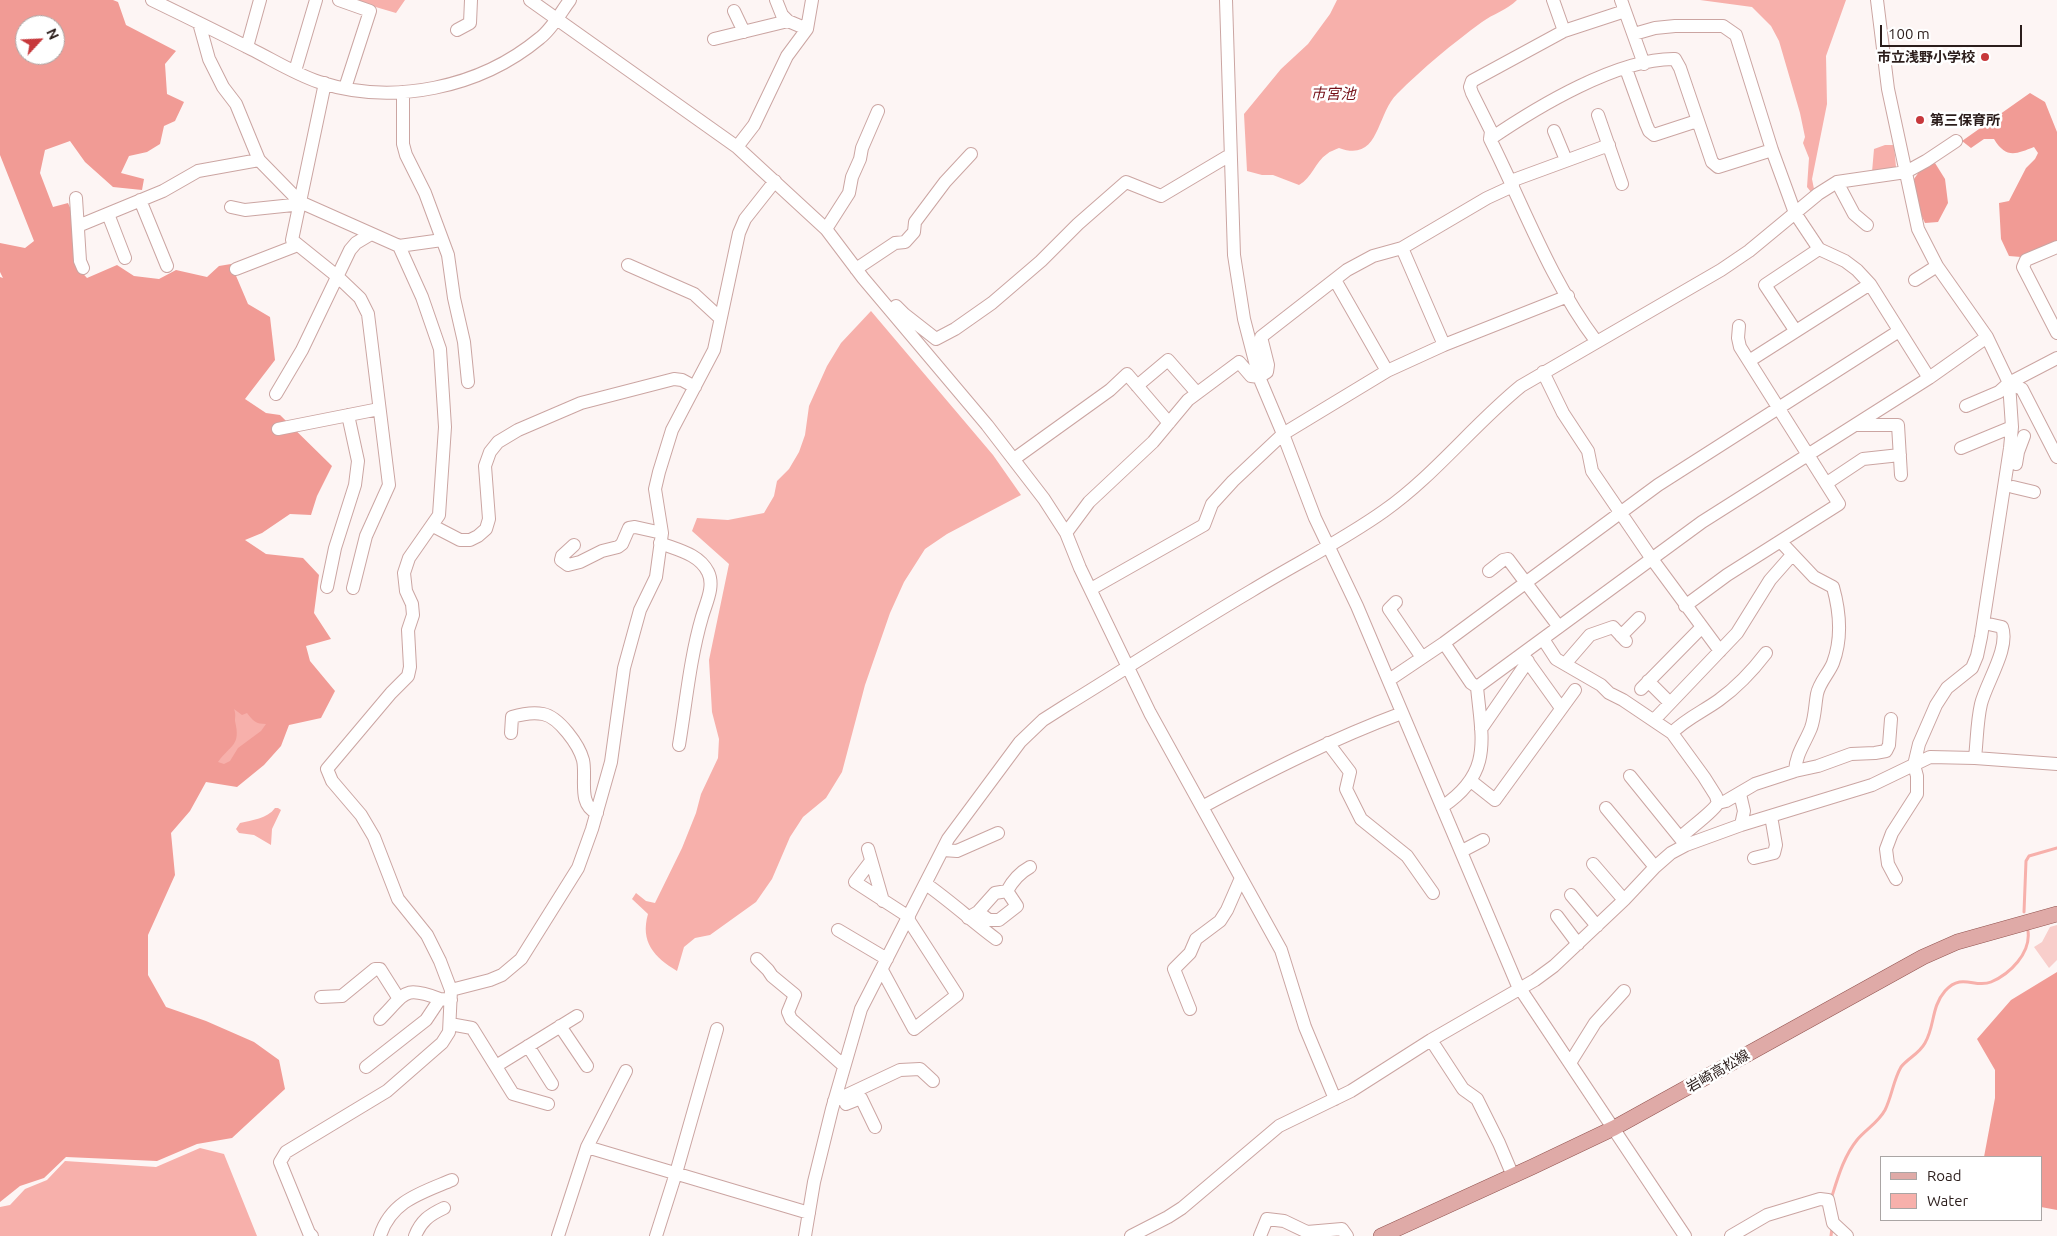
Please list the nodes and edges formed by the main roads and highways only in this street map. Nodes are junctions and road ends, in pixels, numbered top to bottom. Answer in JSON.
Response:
{"nodes":[{"id":1,"x":2057,"y":914,"type":"edge"},
{"id":2,"x":1381,"y":1236,"type":"edge"}],
"edges":[{"from":1,"to":2,"type":"main road","name":"岩崎高松線"}]}
